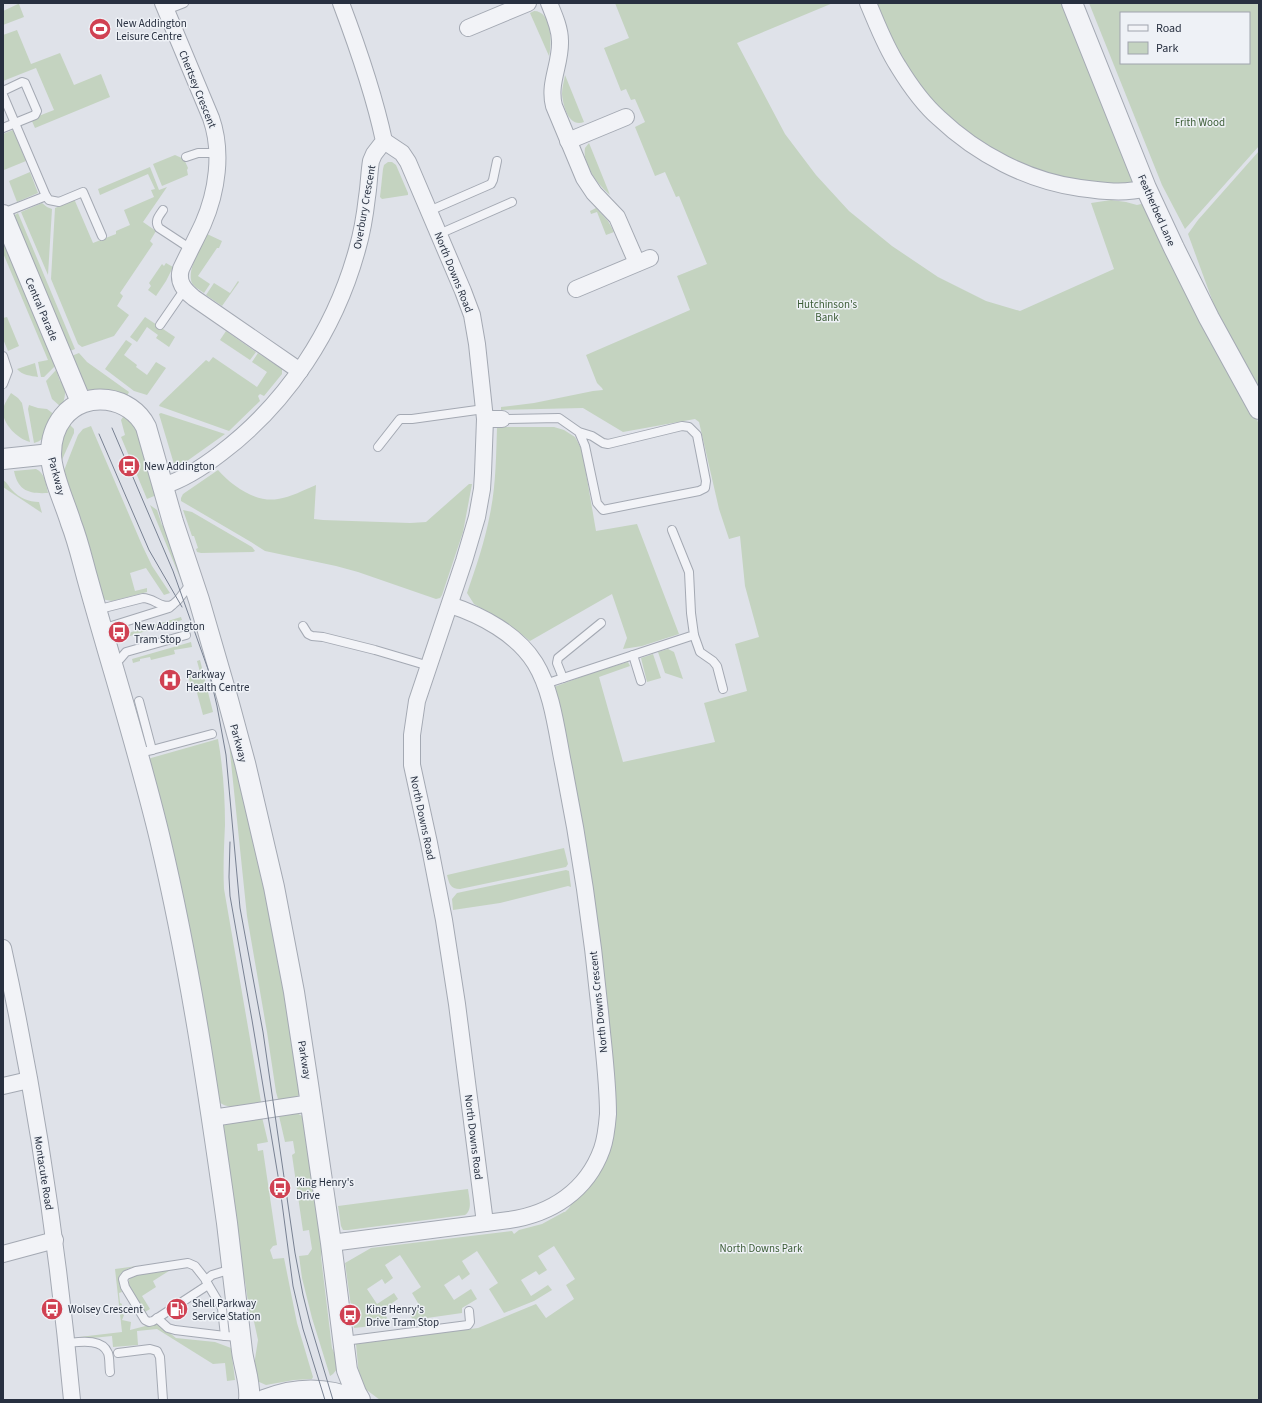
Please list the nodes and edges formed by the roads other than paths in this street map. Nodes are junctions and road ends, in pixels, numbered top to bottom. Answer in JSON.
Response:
{"nodes":[{"id":1,"x":184,"y":3,"type":"edge"},
{"id":2,"x":341,"y":3,"type":"edge"},
{"id":3,"x":528,"y":3,"type":"edge"},
{"id":4,"x":549,"y":3,"type":"edge"},
{"id":5,"x":868,"y":3,"type":"edge"},
{"id":6,"x":1072,"y":3,"type":"edge"},
{"id":7,"x":165,"y":7,"type":"edge"},
{"id":8,"x":468,"y":28,"type":"dead end"},
{"id":9,"x":3,"y":91,"type":"edge"},
{"id":10,"x":3,"y":95,"type":"edge"},
{"id":11,"x":626,"y":117,"type":"dead end"},
{"id":12,"x":15,"y":123,"type":"junction"},
{"id":13,"x":3,"y":128,"type":"edge"},
{"id":14,"x":384,"y":141,"type":"junction"},
{"id":15,"x":568,"y":141,"type":"junction"},
{"id":16,"x":218,"y":153,"type":"junction"},
{"id":17,"x":186,"y":157,"type":"dead end"},
{"id":18,"x":498,"y":161,"type":"dead end"},
{"id":19,"x":1146,"y":188,"type":"junction"},
{"id":20,"x":46,"y":196,"type":"junction"},
{"id":21,"x":512,"y":202,"type":"dead end"},
{"id":22,"x":163,"y":210,"type":"dead end"},
{"id":23,"x":429,"y":212,"type":"junction"},
{"id":24,"x":3,"y":214,"type":"edge"},
{"id":25,"x":438,"y":234,"type":"junction"},
{"id":26,"x":102,"y":236,"type":"dead end"},
{"id":27,"x":191,"y":249,"type":"junction"},
{"id":28,"x":576,"y":289,"type":"dead end"},
{"id":29,"x":185,"y":290,"type":"junction"},
{"id":30,"x":160,"y":325,"type":"dead end"},
{"id":31,"x":3,"y":356,"type":"edge"},
{"id":32,"x":300,"y":371,"type":"junction"},
{"id":33,"x":3,"y":384,"type":"edge"},
{"id":34,"x":81,"y":402,"type":"junction"},
{"id":35,"x":1259,"y":409,"type":"edge"},
{"id":36,"x":484,"y":414,"type":"junction"},
{"id":37,"x":502,"y":419,"type":"joint"},
{"id":38,"x":579,"y":432,"type":"junction"},
{"id":39,"x":378,"y":448,"type":"dead end"},
{"id":40,"x":51,"y":454,"type":"junction"},
{"id":41,"x":3,"y":459,"type":"edge"},
{"id":42,"x":163,"y":486,"type":"junction"},
{"id":43,"x":672,"y":530,"type":"dead end"},
{"id":44,"x":192,"y":581,"type":"junction"},
{"id":45,"x":173,"y":605,"type":"junction"},
{"id":46,"x":450,"y":605,"type":"junction"},
{"id":47,"x":99,"y":620,"type":"junction"},
{"id":48,"x":601,"y":623,"type":"dead end"},
{"id":49,"x":303,"y":626,"type":"dead end"},
{"id":50,"x":186,"y":635,"type":"dead end"},
{"id":51,"x":694,"y":636,"type":"junction"},
{"id":52,"x":633,"y":655,"type":"junction"},
{"id":53,"x":111,"y":662,"type":"junction"},
{"id":54,"x":429,"y":666,"type":"junction"},
{"id":55,"x":563,"y":678,"type":"junction"},
{"id":56,"x":641,"y":681,"type":"dead end"},
{"id":57,"x":545,"y":684,"type":"junction"},
{"id":58,"x":723,"y":689,"type":"dead end"},
{"id":59,"x":139,"y":701,"type":"dead end"},
{"id":60,"x":212,"y":734,"type":"dead end"},
{"id":61,"x":145,"y":752,"type":"junction"},
{"id":62,"x":3,"y":948,"type":"edge"},
{"id":63,"x":29,"y":1080,"type":"junction"},
{"id":64,"x":3,"y":1086,"type":"edge"},
{"id":65,"x":311,"y":1103,"type":"junction"},
{"id":66,"x":212,"y":1118,"type":"junction"},
{"id":67,"x":485,"y":1223,"type":"junction"},
{"id":68,"x":55,"y":1240,"type":"junction"},
{"id":69,"x":331,"y":1243,"type":"junction"},
{"id":70,"x":3,"y":1254,"type":"edge"},
{"id":71,"x":233,"y":1269,"type":"junction"},
{"id":72,"x":207,"y":1283,"type":"junction"},
{"id":73,"x":469,"y":1311,"type":"dead end"},
{"id":74,"x":157,"y":1318,"type":"junction"},
{"id":75,"x":233,"y":1337,"type":"junction"},
{"id":76,"x":344,"y":1341,"type":"junction"},
{"id":77,"x":67,"y":1343,"type":"junction"},
{"id":78,"x":118,"y":1352,"type":"dead end"},
{"id":79,"x":110,"y":1372,"type":"dead end"},
{"id":80,"x":72,"y":1400,"type":"edge"},
{"id":81,"x":163,"y":1400,"type":"edge"},
{"id":82,"x":249,"y":1400,"type":"edge"},
{"id":83,"x":264,"y":1400,"type":"edge"},
{"id":84,"x":356,"y":1400,"type":"edge"},
{"id":85,"x":360,"y":1400,"type":"edge"}],
"edges":[{"from":1,"to":7,"type":"lane"},
{"from":2,"to":14,"type":"street"},
{"from":3,"to":8,"type":"street"},
{"from":4,"to":15,"type":"street"},
{"from":5,"to":19,"type":"street"},
{"from":6,"to":19,"type":"street","name":"Featherbed Lane"},
{"from":7,"to":16,"type":"street","name":"Chertsey Crescent"},
{"from":9,"to":12,"type":"lane"},
{"from":10,"to":12,"type":"lane"},
{"from":11,"to":15,"type":"street"},
{"from":12,"to":13,"type":"lane"},
{"from":12,"to":20,"type":"lane"},
{"from":14,"to":23,"type":"street","name":"North Downs Road"},
{"from":14,"to":32,"type":"street","name":"Overbury Crescent"},
{"from":15,"to":28,"type":"street"},
{"from":16,"to":17,"type":"lane"},
{"from":16,"to":27,"type":"street","name":"Chertsey Crescent"},
{"from":18,"to":23,"type":"lane"},
{"from":19,"to":35,"type":"street","name":"Featherbed Lane"},
{"from":20,"to":24,"type":"lane"},
{"from":20,"to":26,"type":"lane"},
{"from":21,"to":25,"type":"lane"},
{"from":22,"to":27,"type":"lane"},
{"from":23,"to":25,"type":"street","name":"North Downs Road"},
{"from":24,"to":34,"type":"street","name":"Central Parade"},
{"from":25,"to":36,"type":"street","name":"North Downs Road"},
{"from":27,"to":29,"type":"street","name":"Chertsey Crescent"},
{"from":29,"to":30,"type":"lane"},
{"from":29,"to":32,"type":"street"},
{"from":31,"to":33,"type":"lane"},
{"from":32,"to":42,"type":"street","name":"Overbury Crescent"},
{"from":34,"to":40,"type":"street","name":"Parkway"},
{"from":34,"to":42,"type":"street","name":"Parkway"},
{"from":36,"to":37,"type":"street"},
{"from":36,"to":39,"type":"lane"},
{"from":36,"to":46,"type":"street","name":"North Downs Road"},
{"from":37,"to":38,"type":"lane"},
{"from":38,"to":38,"type":"lane"},
{"from":40,"to":41,"type":"street"},
{"from":40,"to":47,"type":"street","name":"Parkway"},
{"from":42,"to":44,"type":"street","name":"Parkway"},
{"from":43,"to":51,"type":"lane"},
{"from":44,"to":45,"type":"lane"},
{"from":44,"to":65,"type":"street","name":"Parkway"},
{"from":45,"to":47,"type":"lane"},
{"from":45,"to":47,"type":"lane"},
{"from":46,"to":54,"type":"street","name":"North Downs Road"},
{"from":46,"to":57,"type":"street","name":"North Downs Crescent"},
{"from":47,"to":53,"type":"street","name":"Parkway"},
{"from":48,"to":55,"type":"lane"},
{"from":49,"to":54,"type":"lane"},
{"from":50,"to":53,"type":"lane"},
{"from":51,"to":52,"type":"lane"},
{"from":51,"to":58,"type":"lane"},
{"from":52,"to":55,"type":"lane"},
{"from":52,"to":56,"type":"lane"},
{"from":53,"to":61,"type":"street","name":"Parkway"},
{"from":54,"to":67,"type":"street","name":"North Downs Road"},
{"from":55,"to":57,"type":"lane"},
{"from":57,"to":67,"type":"street","name":"North Downs Crescent"},
{"from":59,"to":61,"type":"lane"},
{"from":60,"to":61,"type":"lane"},
{"from":61,"to":66,"type":"street","name":"Parkway"},
{"from":62,"to":63,"type":"street","name":"Montacute Road"},
{"from":63,"to":64,"type":"street"},
{"from":63,"to":68,"type":"street","name":"Montacute Road"},
{"from":65,"to":66,"type":"street"},
{"from":65,"to":69,"type":"street","name":"Parkway"},
{"from":66,"to":71,"type":"street","name":"Parkway"},
{"from":67,"to":69,"type":"street","name":"North Downs Crescent"},
{"from":68,"to":70,"type":"street"},
{"from":68,"to":77,"type":"street","name":"Montacute Road"},
{"from":69,"to":76,"type":"street","name":"Parkway"},
{"from":71,"to":72,"type":"lane"},
{"from":71,"to":75,"type":"street","name":"Parkway"},
{"from":72,"to":74,"type":"lane"},
{"from":72,"to":74,"type":"lane"},
{"from":72,"to":75,"type":"lane"},
{"from":73,"to":76,"type":"lane"},
{"from":74,"to":75,"type":"lane"},
{"from":75,"to":82,"type":"street","name":"Parkway"},
{"from":76,"to":85,"type":"street","name":"Parkway"},
{"from":77,"to":79,"type":"lane"},
{"from":77,"to":80,"type":"street","name":"Montacute Road"},
{"from":78,"to":81,"type":"lane"},
{"from":83,"to":84,"type":"street"}]}
